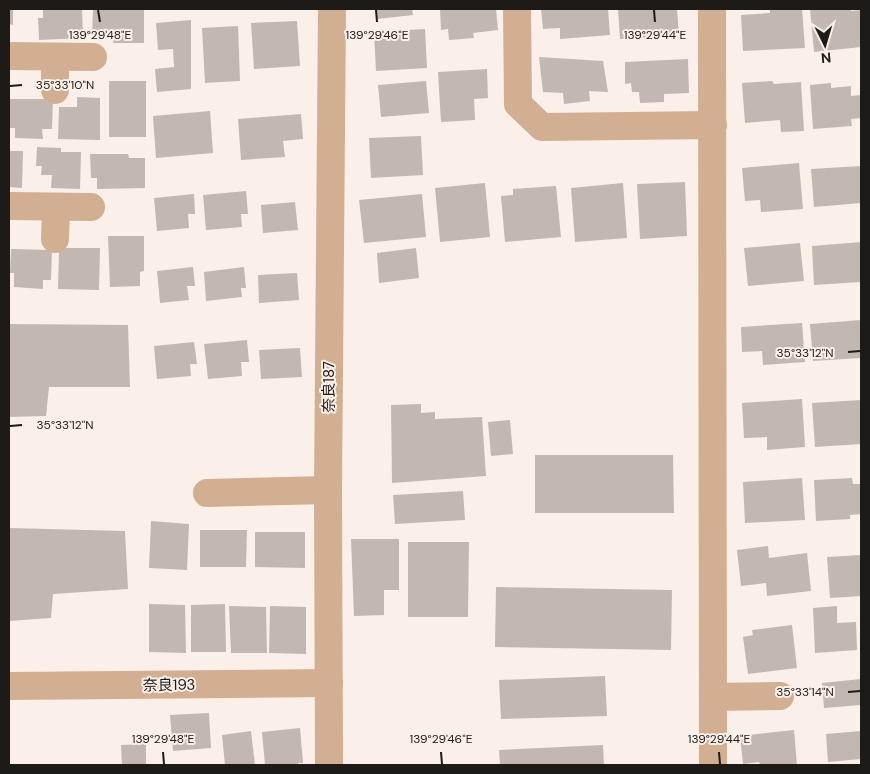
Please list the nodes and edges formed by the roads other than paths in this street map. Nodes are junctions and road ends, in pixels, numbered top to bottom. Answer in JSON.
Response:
{"nodes":[{"id":1,"x":332,"y":9,"type":"edge"},
{"id":2,"x":517,"y":9,"type":"edge"},
{"id":3,"x":712,"y":9,"type":"edge"},
{"id":4,"x":9,"y":56,"type":"edge"},
{"id":5,"x":56,"y":57,"type":"junction"},
{"id":6,"x":93,"y":57,"type":"dead end"},
{"id":7,"x":55,"y":90,"type":"dead end"},
{"id":8,"x":713,"y":126,"type":"junction"},
{"id":9,"x":9,"y":206,"type":"edge"},
{"id":10,"x":56,"y":207,"type":"junction"},
{"id":11,"x":91,"y":207,"type":"dead end"},
{"id":12,"x":55,"y":239,"type":"dead end"},
{"id":13,"x":328,"y":490,"type":"junction"},
{"id":14,"x":208,"y":492,"type":"dead end"},
{"id":15,"x":329,"y":683,"type":"junction"},
{"id":16,"x":9,"y":686,"type":"edge"},
{"id":17,"x":780,"y":696,"type":"dead end"},
{"id":18,"x":713,"y":697,"type":"junction"},
{"id":19,"x":330,"y":765,"type":"edge"},
{"id":20,"x":713,"y":765,"type":"edge"}],
"edges":[{"from":1,"to":13,"type":"street","name":"奈良187"},
{"from":2,"to":8,"type":"street"},
{"from":3,"to":8,"type":"street"},
{"from":4,"to":5,"type":"street"},
{"from":5,"to":6,"type":"street"},
{"from":5,"to":7,"type":"street"},
{"from":8,"to":18,"type":"street"},
{"from":9,"to":10,"type":"street"},
{"from":10,"to":11,"type":"street"},
{"from":10,"to":12,"type":"street"},
{"from":13,"to":14,"type":"street"},
{"from":13,"to":15,"type":"street","name":"奈良187"},
{"from":15,"to":16,"type":"street","name":"奈良193"},
{"from":15,"to":19,"type":"street","name":"奈良187"},
{"from":17,"to":18,"type":"street"},
{"from":18,"to":20,"type":"street"}]}
